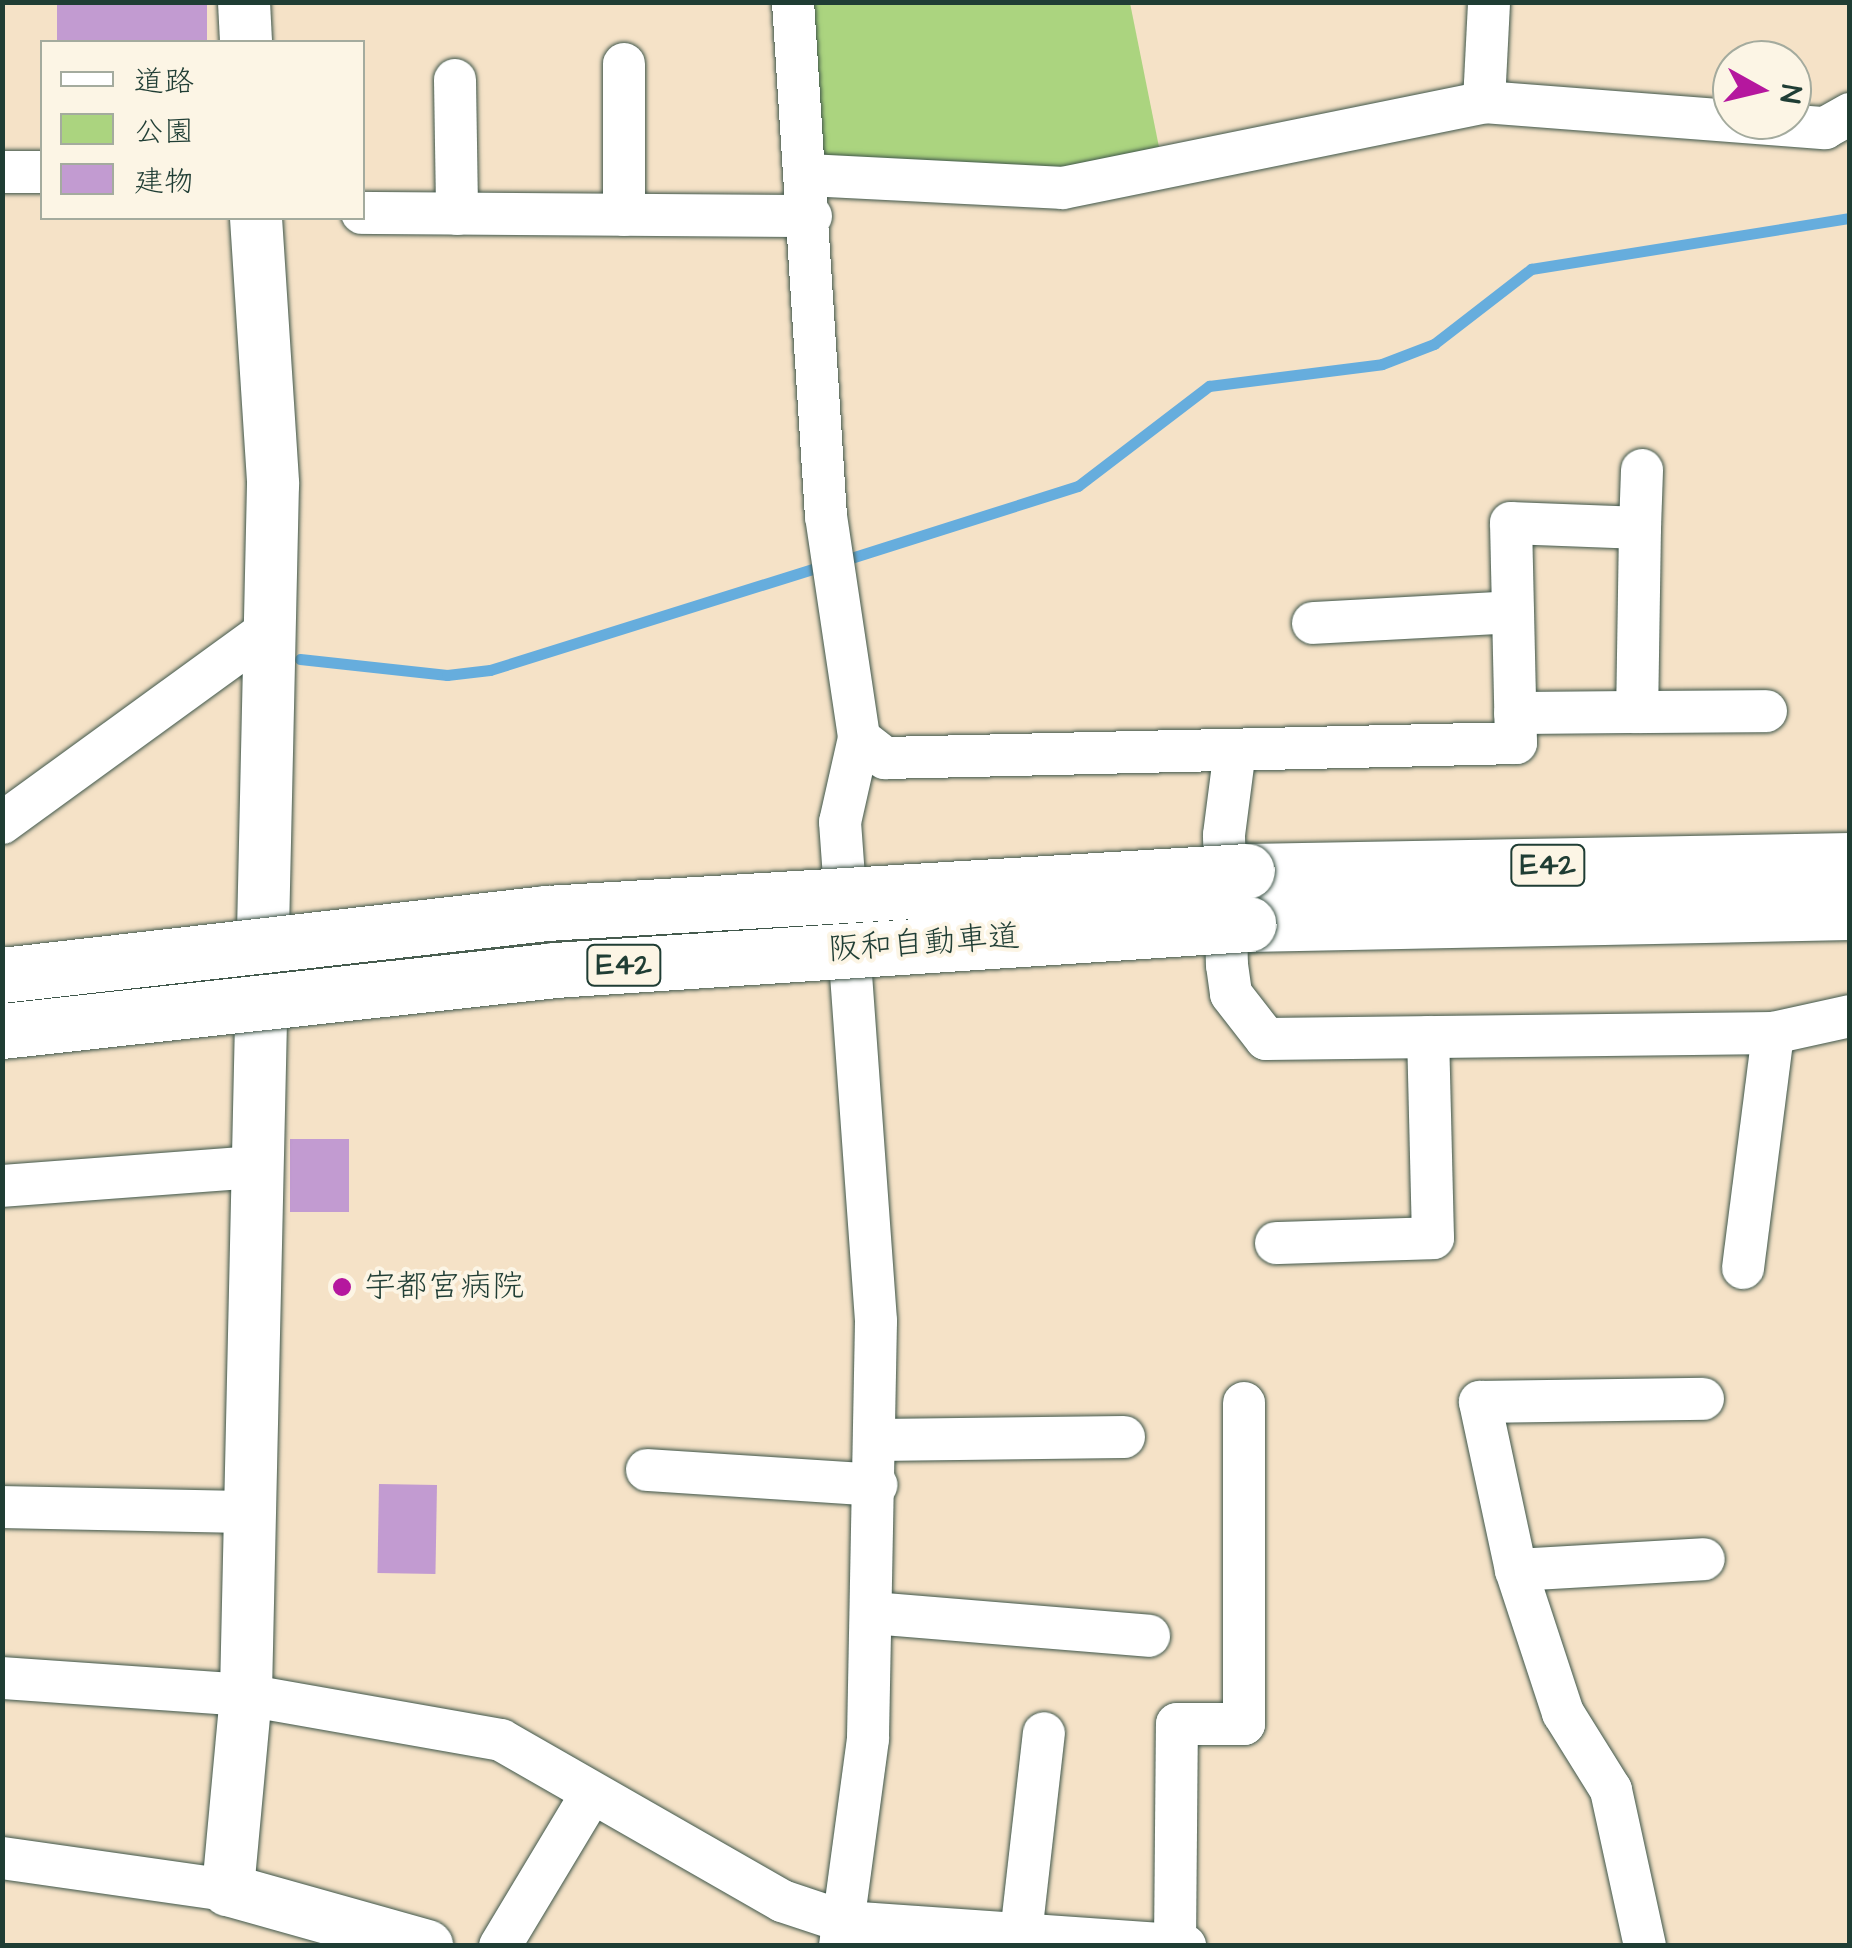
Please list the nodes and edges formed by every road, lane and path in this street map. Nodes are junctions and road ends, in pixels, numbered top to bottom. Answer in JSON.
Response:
{"nodes":[{"id":1,"x":244,"y":2,"type":"edge"},
{"id":2,"x":793,"y":2,"type":"edge"},
{"id":3,"x":1489,"y":2,"type":"edge"},
{"id":4,"x":246,"y":40,"type":"edge"},
{"id":5,"x":624,"y":64,"type":"dead end"},
{"id":6,"x":455,"y":80,"type":"dead end"},
{"id":7,"x":1484,"y":102,"type":"junction"},
{"id":8,"x":1850,"y":114,"type":"edge"},
{"id":9,"x":2,"y":172,"type":"edge"},
{"id":10,"x":40,"y":172,"type":"edge"},
{"id":11,"x":810,"y":195,"type":"junction"},
{"id":12,"x":365,"y":214,"type":"edge"},
{"id":13,"x":457,"y":214,"type":"junction"},
{"id":14,"x":624,"y":215,"type":"junction"},
{"id":15,"x":256,"y":220,"type":"edge"},
{"id":16,"x":1642,"y":470,"type":"dead end"},
{"id":17,"x":1640,"y":528,"type":"junction"},
{"id":18,"x":1513,"y":612,"type":"junction"},
{"id":19,"x":1313,"y":623,"type":"dead end"},
{"id":20,"x":269,"y":629,"type":"junction"},
{"id":21,"x":1766,"y":711,"type":"dead end"},
{"id":22,"x":1637,"y":712,"type":"junction"},
{"id":23,"x":1516,"y":713,"type":"junction"},
{"id":24,"x":859,"y":738,"type":"junction"},
{"id":25,"x":1235,"y":750,"type":"junction"},
{"id":26,"x":2,"y":823,"type":"edge"},
{"id":27,"x":1850,"y":860,"type":"edge"},
{"id":28,"x":1850,"y":912,"type":"edge"},
{"id":29,"x":2,"y":975,"type":"edge"},
{"id":30,"x":1850,"y":1016,"type":"edge"},
{"id":31,"x":2,"y":1031,"type":"edge"},
{"id":32,"x":1773,"y":1032,"type":"junction"},
{"id":33,"x":1428,"y":1037,"type":"junction"},
{"id":34,"x":254,"y":1168,"type":"junction"},
{"id":35,"x":2,"y":1186,"type":"edge"},
{"id":36,"x":1276,"y":1243,"type":"dead end"},
{"id":37,"x":1742,"y":1268,"type":"dead end"},
{"id":38,"x":1703,"y":1399,"type":"dead end"},
{"id":39,"x":1244,"y":1403,"type":"dead end"},
{"id":40,"x":1124,"y":1438,"type":"dead end"},
{"id":41,"x":877,"y":1440,"type":"junction"},
{"id":42,"x":647,"y":1470,"type":"dead end"},
{"id":43,"x":877,"y":1486,"type":"junction"},
{"id":44,"x":2,"y":1507,"type":"edge"},
{"id":45,"x":247,"y":1512,"type":"junction"},
{"id":46,"x":1704,"y":1559,"type":"dead end"},
{"id":47,"x":1516,"y":1570,"type":"junction"},
{"id":48,"x":872,"y":1612,"type":"junction"},
{"id":49,"x":1149,"y":1636,"type":"dead end"},
{"id":50,"x":2,"y":1678,"type":"edge"},
{"id":51,"x":246,"y":1695,"type":"junction"},
{"id":52,"x":1044,"y":1733,"type":"dead end"},
{"id":53,"x":590,"y":1796,"type":"junction"},
{"id":54,"x":2,"y":1858,"type":"edge"},
{"id":55,"x":228,"y":1890,"type":"junction"},
{"id":56,"x":843,"y":1934,"type":"edge"},
{"id":57,"x":1022,"y":1934,"type":"junction"},
{"id":58,"x":1175,"y":1945,"type":"edge"},
{"id":59,"x":427,"y":1946,"type":"edge"},
{"id":60,"x":500,"y":1946,"type":"edge"},
{"id":61,"x":1185,"y":1946,"type":"edge"},
{"id":62,"x":1645,"y":1946,"type":"edge"}],
"edges":[{"from":1,"to":4,"type":"street"},
{"from":2,"to":11,"type":"street"},
{"from":3,"to":7,"type":"street"},
{"from":5,"to":14,"type":"street"},
{"from":6,"to":13,"type":"street"},
{"from":7,"to":8,"type":"street"},
{"from":7,"to":11,"type":"street"},
{"from":9,"to":10,"type":"street"},
{"from":11,"to":14,"type":"street"},
{"from":11,"to":24,"type":"street"},
{"from":12,"to":13,"type":"street"},
{"from":13,"to":14,"type":"street"},
{"from":15,"to":20,"type":"street"},
{"from":16,"to":17,"type":"street"},
{"from":17,"to":18,"type":"street"},
{"from":17,"to":22,"type":"street"},
{"from":18,"to":19,"type":"street"},
{"from":18,"to":23,"type":"street"},
{"from":20,"to":26,"type":"street"},
{"from":20,"to":34,"type":"street"},
{"from":21,"to":22,"type":"street"},
{"from":22,"to":23,"type":"street"},
{"from":23,"to":25,"type":"street"},
{"from":24,"to":25,"type":"street"},
{"from":24,"to":41,"type":"street"},
{"from":25,"to":33,"type":"street"},
{"from":27,"to":29,"type":"highway","name":"阪和自動車道","number":"E42","bridge":true},
{"from":28,"to":31,"type":"highway","name":"阪和自動車道","number":"E42","bridge":true},
{"from":30,"to":32,"type":"street"},
{"from":32,"to":33,"type":"street"},
{"from":32,"to":37,"type":"street"},
{"from":33,"to":36,"type":"street"},
{"from":34,"to":35,"type":"street"},
{"from":34,"to":45,"type":"street"},
{"from":38,"to":47,"type":"street"},
{"from":39,"to":58,"type":"street"},
{"from":40,"to":41,"type":"street"},
{"from":41,"to":43,"type":"street"},
{"from":42,"to":43,"type":"street"},
{"from":43,"to":48,"type":"street"},
{"from":44,"to":45,"type":"street"},
{"from":45,"to":51,"type":"street"},
{"from":46,"to":47,"type":"street"},
{"from":47,"to":62,"type":"street"},
{"from":48,"to":49,"type":"street"},
{"from":48,"to":56,"type":"street"},
{"from":50,"to":51,"type":"street"},
{"from":51,"to":53,"type":"street"},
{"from":51,"to":55,"type":"street"},
{"from":52,"to":57,"type":"street"},
{"from":53,"to":56,"type":"street"},
{"from":53,"to":60,"type":"street"},
{"from":54,"to":55,"type":"street"},
{"from":55,"to":59,"type":"street"},
{"from":56,"to":57,"type":"street"},
{"from":57,"to":58,"type":"street"},
{"from":58,"to":61,"type":"street"}]}
